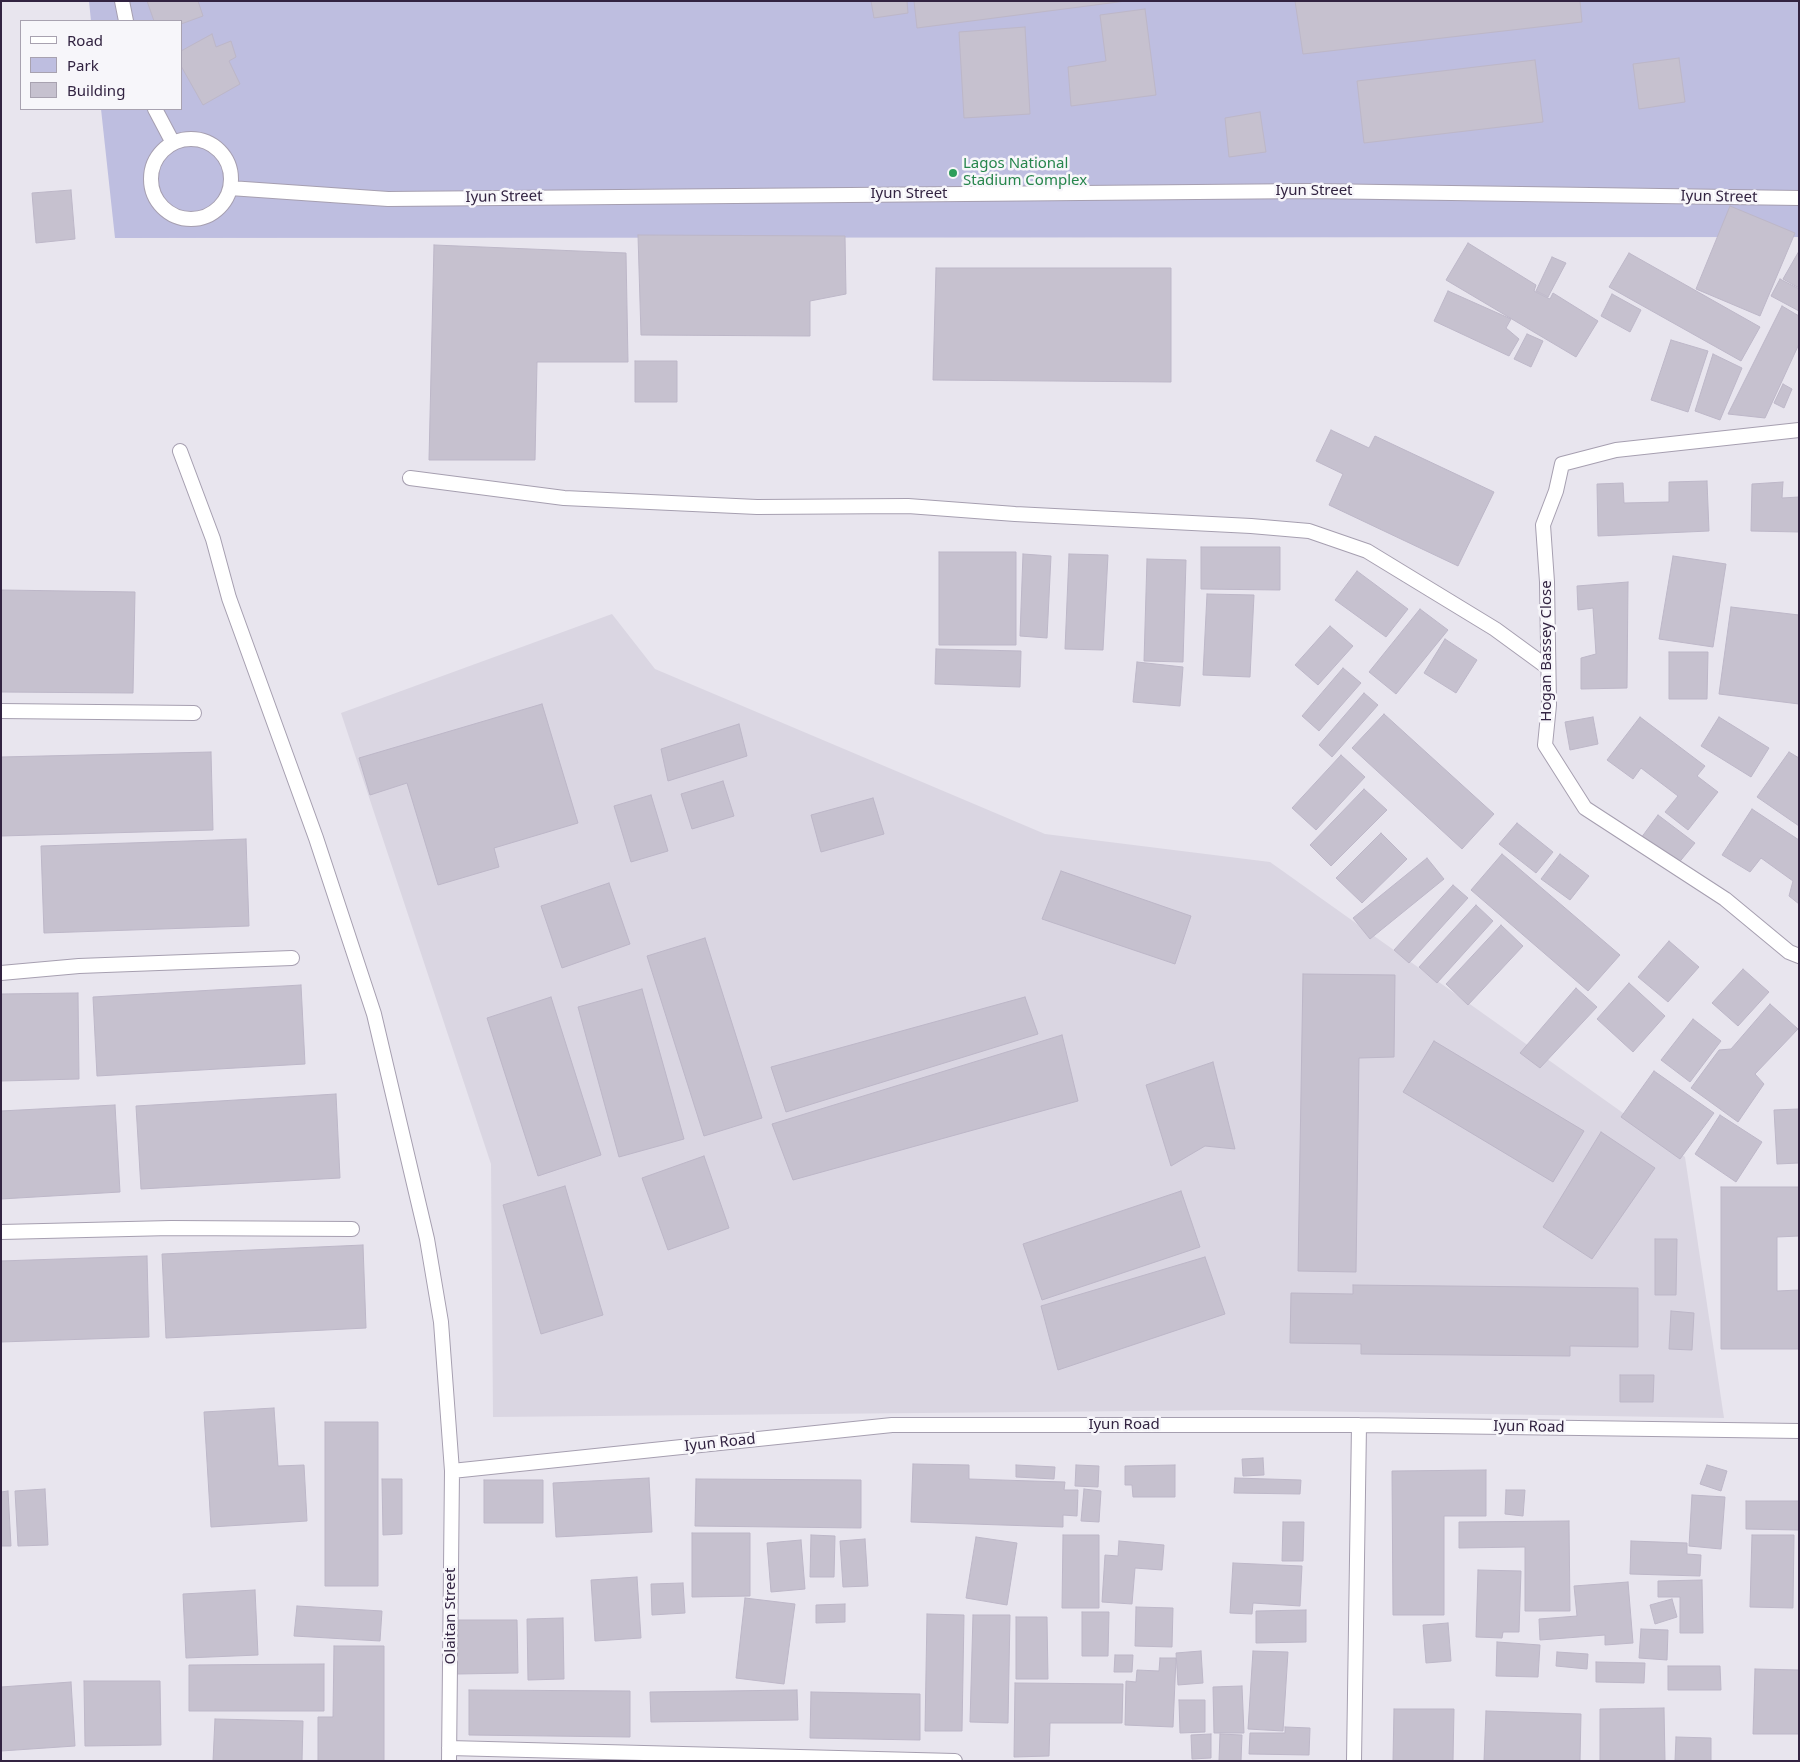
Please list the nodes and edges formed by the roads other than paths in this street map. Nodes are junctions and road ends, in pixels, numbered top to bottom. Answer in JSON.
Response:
{"nodes":[{"id":1,"x":122,"y":1,"type":"edge"},
{"id":2,"x":126,"y":20,"type":"edge"},
{"id":3,"x":156,"y":110,"type":"edge"},
{"id":4,"x":173,"y":143,"type":"junction"},
{"id":5,"x":230,"y":188,"type":"junction"},
{"id":6,"x":1799,"y":198,"type":"edge"},
{"id":7,"x":1799,"y":430,"type":"edge"},
{"id":8,"x":180,"y":451,"type":"dead end"},
{"id":9,"x":410,"y":478,"type":"dead end"},
{"id":10,"x":1547,"y":667,"type":"junction"},
{"id":11,"x":1,"y":711,"type":"edge"},
{"id":12,"x":194,"y":713,"type":"dead end"},
{"id":13,"x":1799,"y":956,"type":"edge"},
{"id":14,"x":292,"y":958,"type":"dead end"},
{"id":15,"x":1,"y":973,"type":"edge"},
{"id":16,"x":352,"y":1229,"type":"dead end"},
{"id":17,"x":1,"y":1232,"type":"edge"},
{"id":18,"x":1359,"y":1425,"type":"junction"},
{"id":19,"x":1799,"y":1431,"type":"edge"},
{"id":20,"x":452,"y":1471,"type":"junction"},
{"id":21,"x":449,"y":1755,"type":"edge"},
{"id":22,"x":955,"y":1761,"type":"edge"},
{"id":23,"x":1354,"y":1761,"type":"edge"}],
"edges":[{"from":1,"to":2,"type":"street"},
{"from":3,"to":4,"type":"street"},
{"from":4,"to":5,"type":"street"},
{"from":4,"to":5,"type":"street"},
{"from":5,"to":6,"type":"street","name":"Iyun Street"},
{"from":7,"to":10,"type":"street","name":"Hogan Bassey Close"},
{"from":8,"to":20,"type":"street","name":"Olaitan Street"},
{"from":9,"to":10,"type":"street"},
{"from":10,"to":13,"type":"street","name":"Hogan Bassey Close"},
{"from":11,"to":12,"type":"street"},
{"from":14,"to":15,"type":"street"},
{"from":16,"to":17,"type":"street"},
{"from":18,"to":19,"type":"street","name":"Iyun Road"},
{"from":18,"to":20,"type":"street","name":"Iyun Road"},
{"from":18,"to":23,"type":"street"},
{"from":20,"to":21,"type":"street","name":"Olaitan Street"},
{"from":21,"to":22,"type":"street"}]}
